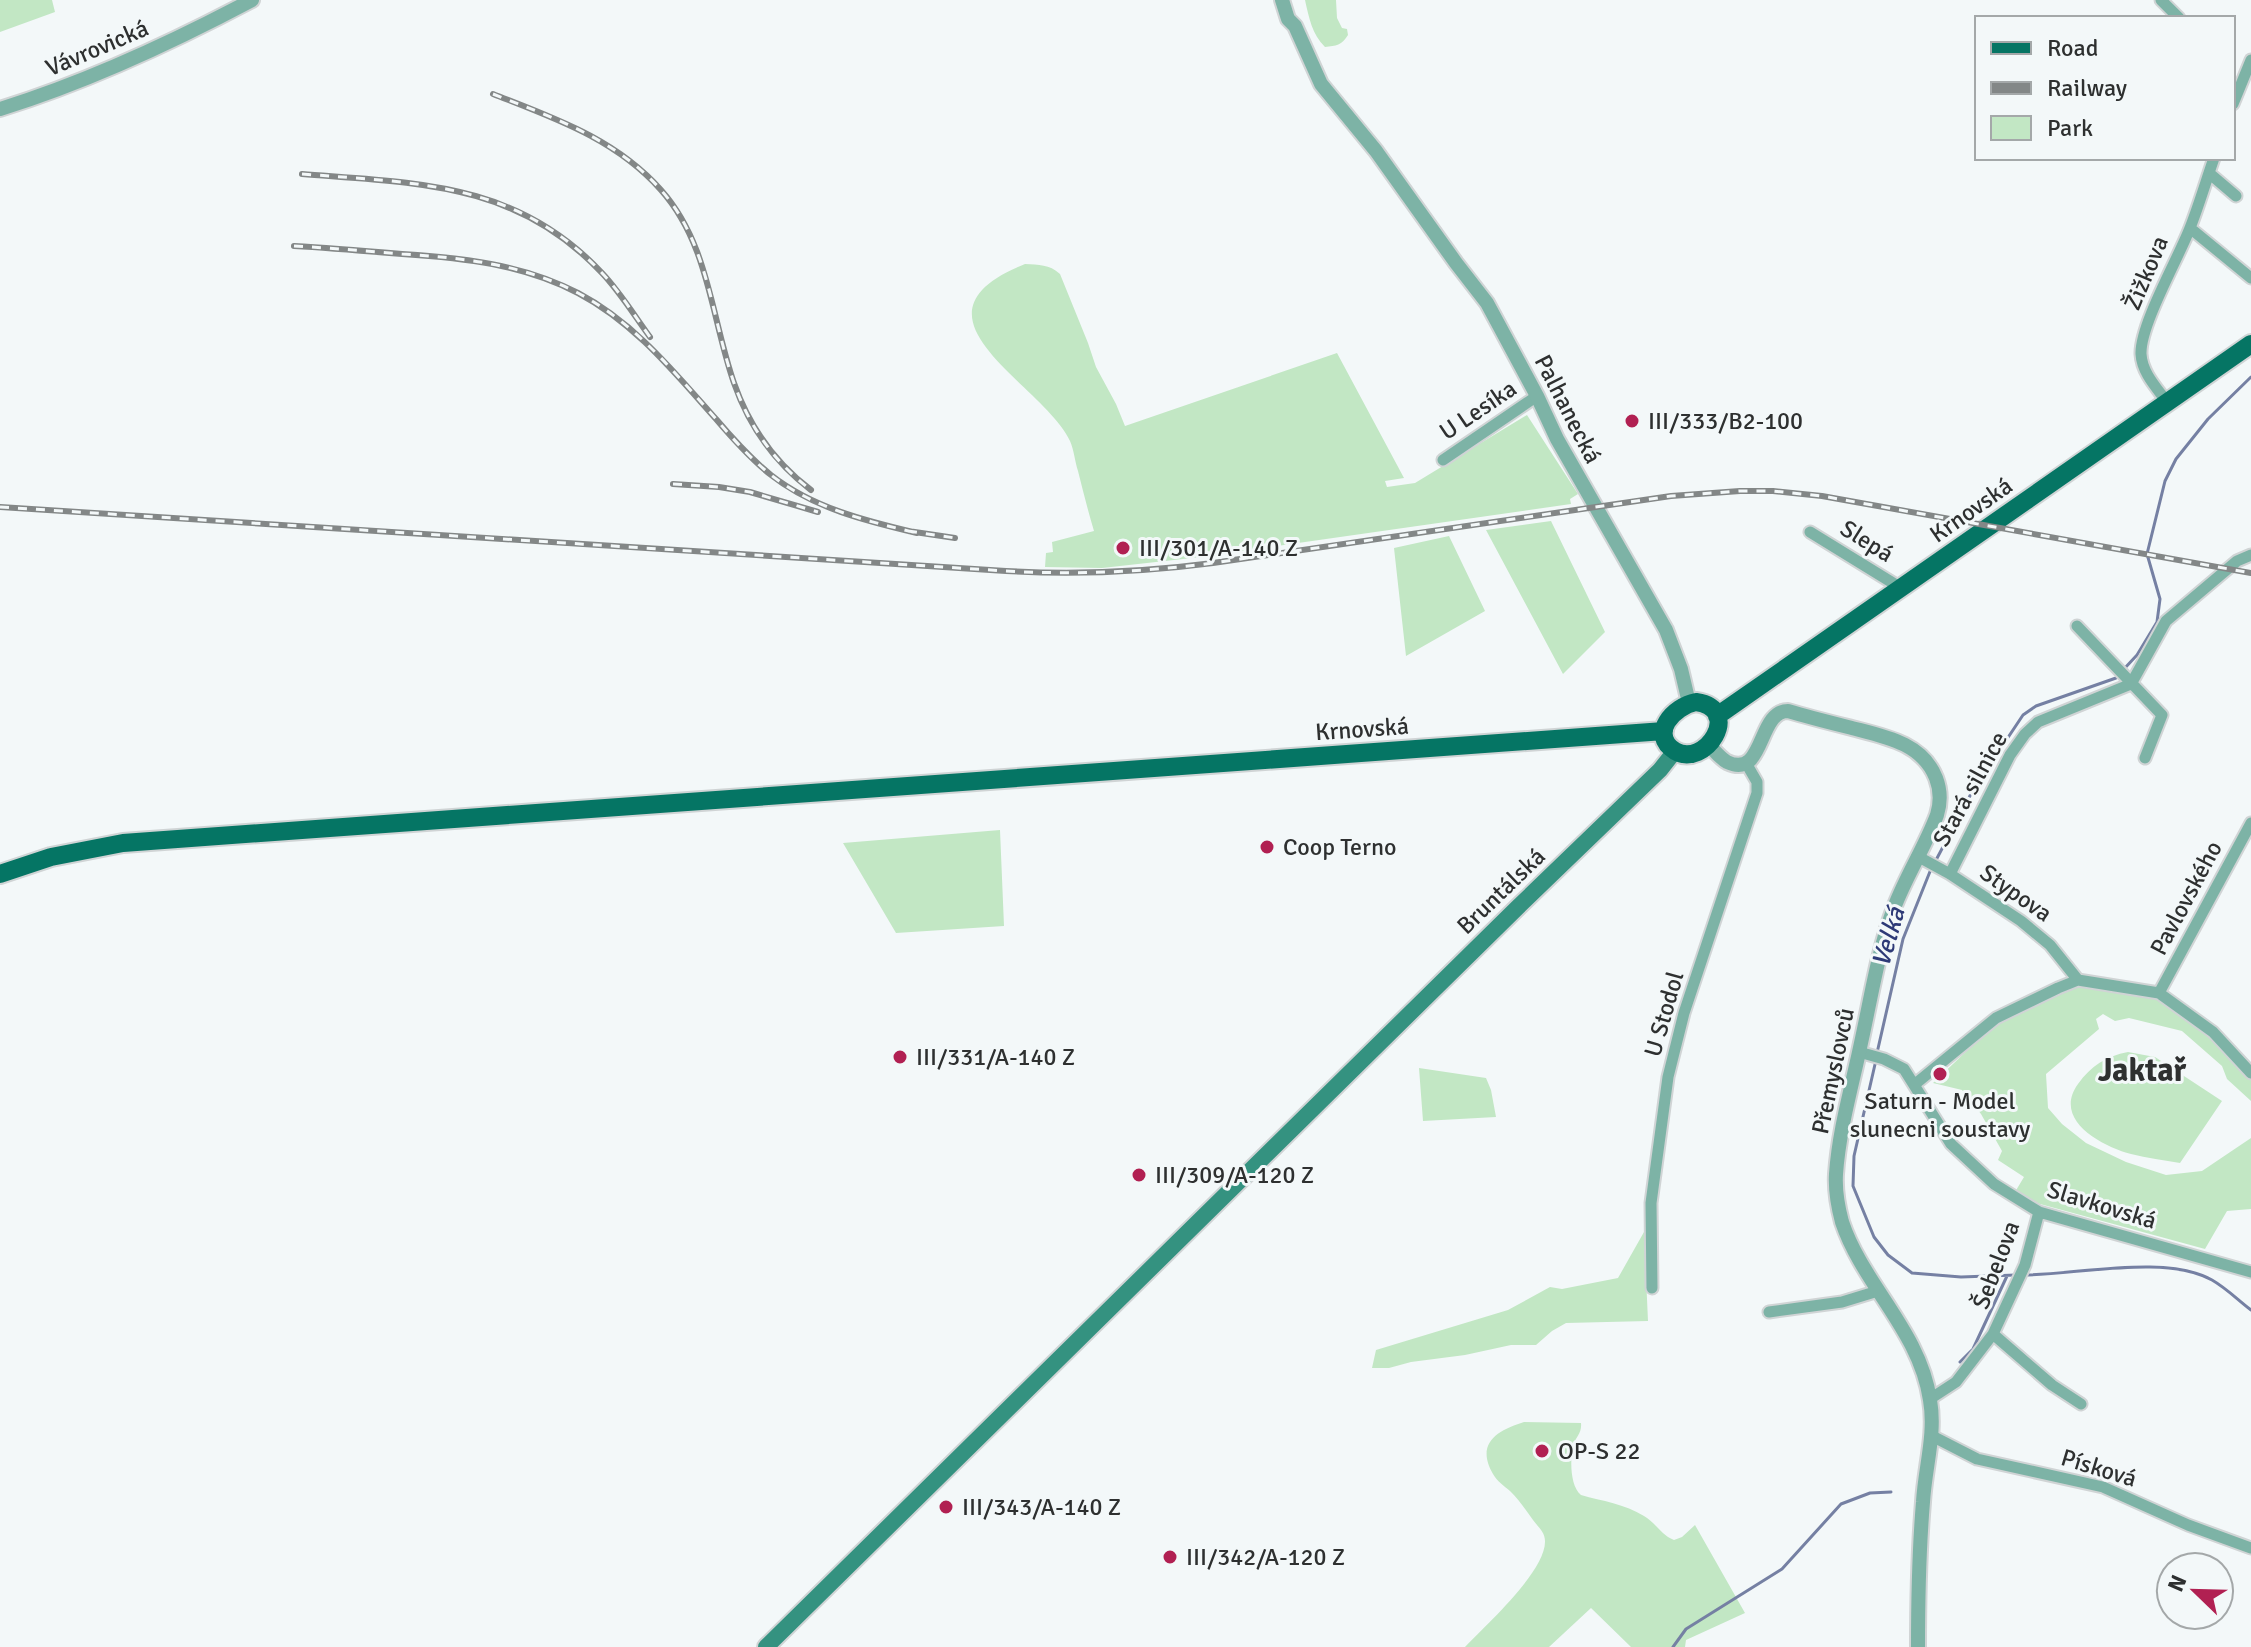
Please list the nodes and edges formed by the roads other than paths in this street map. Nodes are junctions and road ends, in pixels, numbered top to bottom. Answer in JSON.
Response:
{"nodes":[{"id":1,"x":252,"y":0,"type":"edge"},
{"id":2,"x":1282,"y":0,"type":"edge"},
{"id":3,"x":1292,"y":0,"type":"edge"},
{"id":4,"x":2161,"y":0,"type":"edge"},
{"id":5,"x":2177,"y":16,"type":"edge"},
{"id":6,"x":1295,"y":26,"type":"junction"},
{"id":7,"x":2251,"y":60,"type":"edge"},
{"id":8,"x":2237,"y":75,"type":"edge"},
{"id":9,"x":0,"y":109,"type":"edge"},
{"id":10,"x":2213,"y":160,"type":"edge"},
{"id":11,"x":2209,"y":173,"type":"junction"},
{"id":12,"x":2236,"y":196,"type":"dead end"},
{"id":13,"x":2190,"y":228,"type":"junction"},
{"id":14,"x":2251,"y":278,"type":"edge"},
{"id":15,"x":2251,"y":344,"type":"edge"},
{"id":16,"x":1537,"y":396,"type":"junction"},
{"id":17,"x":2167,"y":402,"type":"junction"},
{"id":18,"x":1443,"y":460,"type":"dead end"},
{"id":19,"x":1810,"y":532,"type":"dead end"},
{"id":20,"x":2251,"y":555,"type":"edge"},
{"id":21,"x":1901,"y":588,"type":"junction"},
{"id":22,"x":2077,"y":626,"type":"dead end"},
{"id":23,"x":2125,"y":679,"type":"junction"},
{"id":24,"x":1687,"y":696,"type":"junction"},
{"id":25,"x":1717,"y":716,"type":"junction"},
{"id":26,"x":1664,"y":731,"type":"junction"},
{"id":27,"x":1708,"y":744,"type":"junction"},
{"id":28,"x":1675,"y":751,"type":"junction"},
{"id":29,"x":2145,"y":758,"type":"dead end"},
{"id":30,"x":1746,"y":763,"type":"junction"},
{"id":31,"x":2251,"y":823,"type":"edge"},
{"id":32,"x":1921,"y":858,"type":"junction"},
{"id":33,"x":1946,"y":872,"type":"junction"},
{"id":34,"x":0,"y":874,"type":"edge"},
{"id":35,"x":2078,"y":980,"type":"junction"},
{"id":36,"x":2159,"y":993,"type":"junction"},
{"id":37,"x":1864,"y":1053,"type":"junction"},
{"id":38,"x":2251,"y":1073,"type":"edge"},
{"id":39,"x":1914,"y":1085,"type":"junction"},
{"id":40,"x":2039,"y":1212,"type":"junction"},
{"id":41,"x":2251,"y":1272,"type":"edge"},
{"id":42,"x":1652,"y":1288,"type":"dead end"},
{"id":43,"x":1878,"y":1291,"type":"junction"},
{"id":44,"x":1769,"y":1312,"type":"dead end"},
{"id":45,"x":1993,"y":1334,"type":"junction"},
{"id":46,"x":1930,"y":1399,"type":"junction"},
{"id":47,"x":2081,"y":1404,"type":"dead end"},
{"id":48,"x":1932,"y":1436,"type":"junction"},
{"id":49,"x":2251,"y":1548,"type":"edge"},
{"id":50,"x":766,"y":1647,"type":"edge"},
{"id":51,"x":1918,"y":1647,"type":"edge"}],
"edges":[{"from":1,"to":9,"type":"street","name":"Vávrovická"},
{"from":2,"to":6,"type":"street","name":"Palhanecká"},
{"from":3,"to":6,"type":"street"},
{"from":4,"to":5,"type":"street"},
{"from":6,"to":16,"type":"street","name":"Palhanecká"},
{"from":7,"to":8,"type":"street"},
{"from":10,"to":11,"type":"street","name":"Žižkova"},
{"from":11,"to":12,"type":"street"},
{"from":11,"to":13,"type":"street","name":"Žižkova"},
{"from":13,"to":14,"type":"street"},
{"from":13,"to":17,"type":"street","name":"Žižkova"},
{"from":15,"to":17,"type":"main road","name":"Krnovská"},
{"from":16,"to":18,"type":"street","name":"U Lesíka"},
{"from":16,"to":24,"type":"street","name":"Palhanecká"},
{"from":17,"to":21,"type":"main road","name":"Krnovská"},
{"from":19,"to":21,"type":"street","name":"Slepá"},
{"from":20,"to":23,"type":"street"},
{"from":21,"to":25,"type":"main road","name":"Krnovská"},
{"from":22,"to":23,"type":"street"},
{"from":23,"to":29,"type":"street"},
{"from":23,"to":33,"type":"street","name":"Stará silnice"},
{"from":24,"to":25,"type":"main road"},
{"from":24,"to":26,"type":"main road"},
{"from":25,"to":27,"type":"main road"},
{"from":26,"to":28,"type":"main road"},
{"from":26,"to":34,"type":"main road","name":"Krnovská"},
{"from":27,"to":28,"type":"main road"},
{"from":27,"to":30,"type":"street"},
{"from":28,"to":50,"type":"main road","name":"Bruntálská"},
{"from":30,"to":32,"type":"street","name":"Přemyslovců"},
{"from":30,"to":42,"type":"street","name":"U Stodol"},
{"from":31,"to":36,"type":"street","name":"Pavlovského"},
{"from":32,"to":33,"type":"street","name":"Stypova"},
{"from":32,"to":37,"type":"street","name":"Přemyslovců"},
{"from":33,"to":35,"type":"street","name":"Stypova"},
{"from":35,"to":36,"type":"street","name":"Pavlovského"},
{"from":35,"to":39,"type":"street"},
{"from":36,"to":38,"type":"street","name":"Pavlovského"},
{"from":37,"to":39,"type":"street","name":"Slavkovská"},
{"from":37,"to":43,"type":"street","name":"Přemyslovců"},
{"from":39,"to":40,"type":"street","name":"Slavkovská"},
{"from":40,"to":41,"type":"street","name":"Slavkovská"},
{"from":40,"to":45,"type":"street","name":"Šebelova"},
{"from":43,"to":44,"type":"street"},
{"from":43,"to":46,"type":"street","name":"Přemyslovců"},
{"from":45,"to":46,"type":"street","name":"Šebelova"},
{"from":45,"to":47,"type":"street","name":"Šebelova"},
{"from":46,"to":48,"type":"street","name":"Přemyslovců"},
{"from":48,"to":49,"type":"street","name":"Písková"},
{"from":48,"to":51,"type":"street","name":"Přemyslovců"}]}
